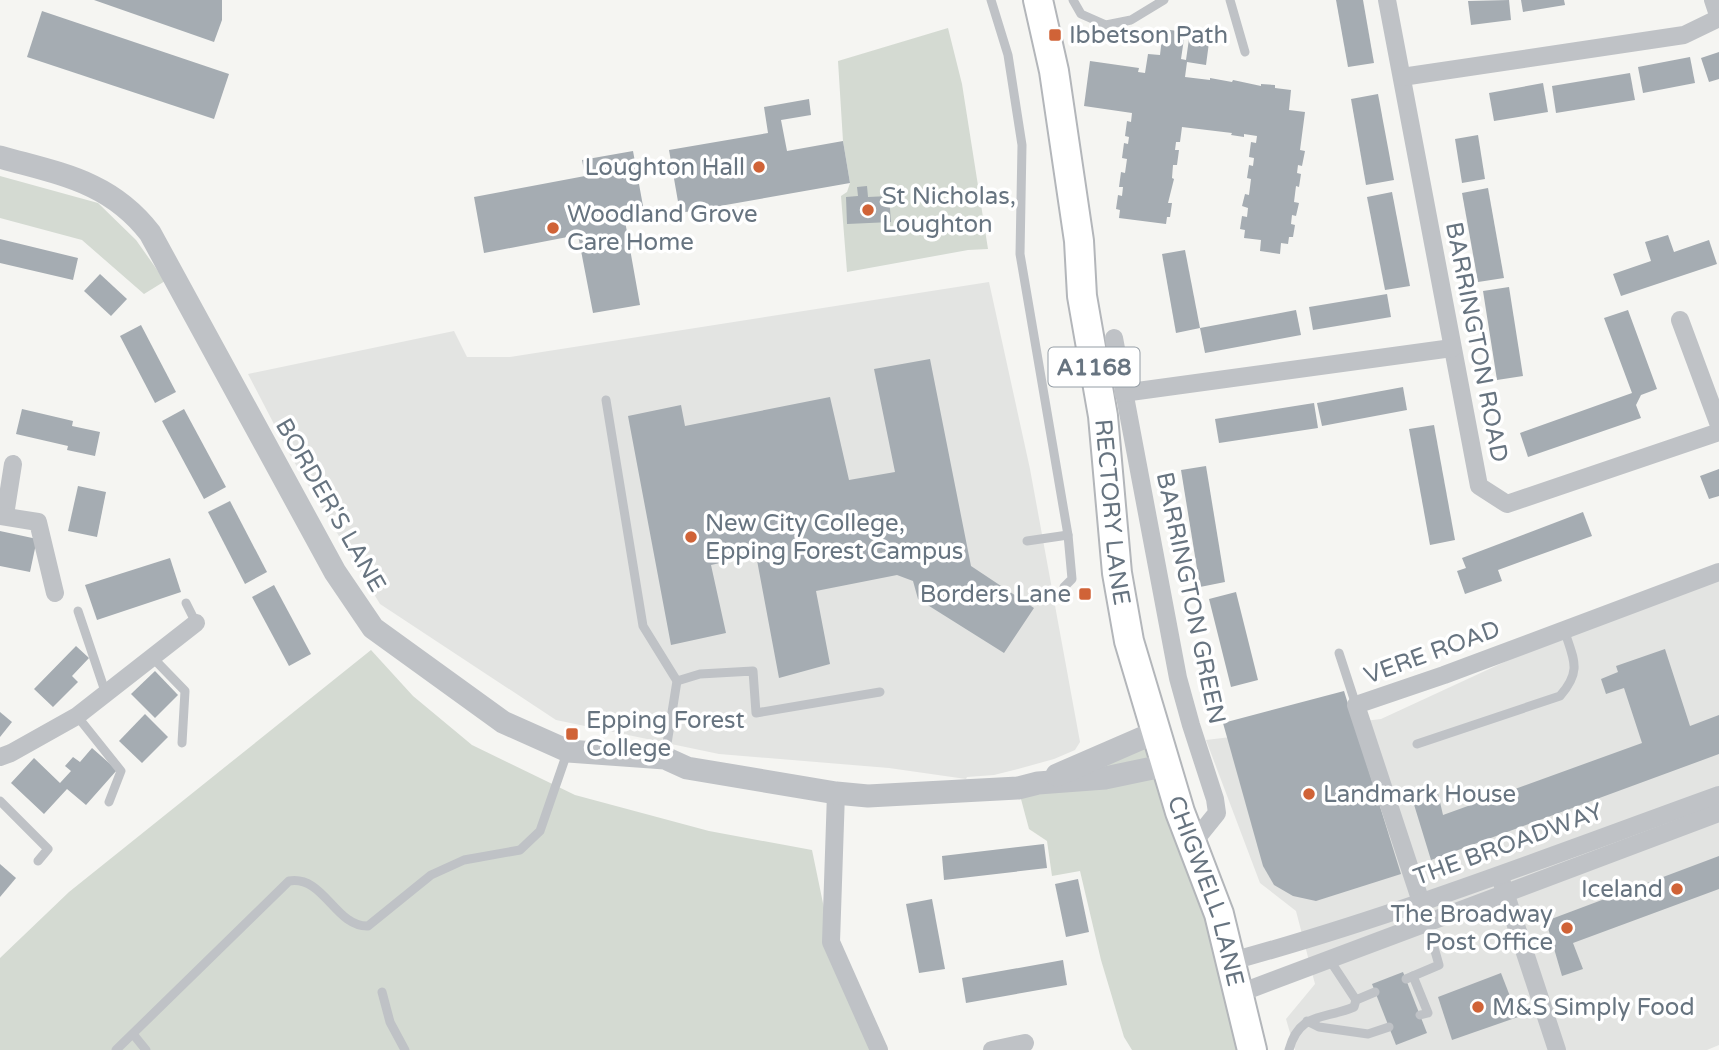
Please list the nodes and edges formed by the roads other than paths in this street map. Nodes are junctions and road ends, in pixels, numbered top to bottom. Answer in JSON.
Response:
{"nodes":[{"id":1,"x":991,"y":0,"type":"edge"},
{"id":2,"x":1038,"y":0,"type":"edge"},
{"id":3,"x":1073,"y":0,"type":"edge"},
{"id":4,"x":1164,"y":0,"type":"edge"},
{"id":5,"x":1230,"y":0,"type":"edge"},
{"id":6,"x":1387,"y":0,"type":"edge"},
{"id":7,"x":1713,"y":0,"type":"edge"},
{"id":8,"x":1719,"y":18,"type":"edge"},
{"id":9,"x":1245,"y":52,"type":"dead end"},
{"id":10,"x":1402,"y":77,"type":"junction"},
{"id":11,"x":0,"y":157,"type":"edge"},
{"id":12,"x":1679,"y":320,"type":"dead end"},
{"id":13,"x":1114,"y":338,"type":"dead end"},
{"id":14,"x":1452,"y":348,"type":"junction"},
{"id":15,"x":1124,"y":393,"type":"junction"},
{"id":16,"x":606,"y":400,"type":"dead end"},
{"id":17,"x":1719,"y":425,"type":"edge"},
{"id":18,"x":1719,"y":432,"type":"edge"},
{"id":19,"x":13,"y":464,"type":"dead end"},
{"id":20,"x":3,"y":516,"type":"edge"},
{"id":21,"x":1068,"y":535,"type":"junction"},
{"id":22,"x":1027,"y":541,"type":"dead end"},
{"id":23,"x":1719,"y":572,"type":"edge"},
{"id":24,"x":1064,"y":587,"type":"dead end"},
{"id":25,"x":55,"y":593,"type":"dead end"},
{"id":26,"x":186,"y":603,"type":"dead end"},
{"id":27,"x":78,"y":611,"type":"dead end"},
{"id":28,"x":196,"y":624,"type":"joint"},
{"id":29,"x":1564,"y":629,"type":"junction"},
{"id":30,"x":1339,"y":653,"type":"dead end"},
{"id":31,"x":152,"y":657,"type":"junction"},
{"id":32,"x":677,"y":681,"type":"junction"},
{"id":33,"x":880,"y":692,"type":"dead end"},
{"id":34,"x":106,"y":694,"type":"junction"},
{"id":35,"x":1356,"y":705,"type":"junction"},
{"id":36,"x":77,"y":716,"type":"junction"},
{"id":37,"x":1156,"y":732,"type":"junction"},
{"id":38,"x":182,"y":743,"type":"dead end"},
{"id":39,"x":1417,"y":744,"type":"dead end"},
{"id":40,"x":568,"y":751,"type":"junction"},
{"id":41,"x":0,"y":757,"type":"edge"},
{"id":42,"x":665,"y":758,"type":"junction"},
{"id":43,"x":1167,"y":765,"type":"junction"},
{"id":44,"x":1038,"y":783,"type":"junction"},
{"id":45,"x":836,"y":793,"type":"junction"},
{"id":46,"x":1719,"y":795,"type":"edge"},
{"id":47,"x":0,"y":801,"type":"edge"},
{"id":48,"x":109,"y":802,"type":"dead end"},
{"id":49,"x":1719,"y":813,"type":"edge"},
{"id":50,"x":1192,"y":844,"type":"junction"},
{"id":51,"x":38,"y":861,"type":"dead end"},
{"id":52,"x":1499,"y":873,"type":"junction"},
{"id":53,"x":1505,"y":894,"type":"junction"},
{"id":54,"x":1421,"y":902,"type":"junction"},
{"id":55,"x":1429,"y":923,"type":"junction"},
{"id":56,"x":1329,"y":959,"type":"junction"},
{"id":57,"x":1232,"y":961,"type":"junction"},
{"id":58,"x":382,"y":992,"type":"dead end"},
{"id":59,"x":1375,"y":992,"type":"dead end"},
{"id":60,"x":1240,"y":993,"type":"junction"},
{"id":61,"x":1356,"y":1000,"type":"junction"},
{"id":62,"x":1420,"y":1015,"type":"dead end"},
{"id":63,"x":1307,"y":1021,"type":"junction"},
{"id":64,"x":1389,"y":1027,"type":"dead end"},
{"id":65,"x":134,"y":1034,"type":"junction"},
{"id":66,"x":1025,"y":1043,"type":"dead end"},
{"id":67,"x":116,"y":1050,"type":"edge"},
{"id":68,"x":145,"y":1050,"type":"edge"},
{"id":69,"x":405,"y":1050,"type":"edge"},
{"id":70,"x":879,"y":1050,"type":"edge"},
{"id":71,"x":992,"y":1050,"type":"edge"},
{"id":72,"x":1252,"y":1050,"type":"edge"},
{"id":73,"x":1289,"y":1050,"type":"edge"},
{"id":74,"x":1557,"y":1050,"type":"edge"}],
"edges":[{"from":1,"to":21,"type":"lane"},
{"from":2,"to":37,"type":"main road","name":"RECTORY LANE","number":"A1168"},
{"from":3,"to":4,"type":"lane"},
{"from":5,"to":9,"type":"lane"},
{"from":6,"to":10,"type":"street"},
{"from":7,"to":8,"type":"street"},
{"from":8,"to":10,"type":"street"},
{"from":10,"to":14,"type":"street","name":"BARRINGTON ROAD"},
{"from":11,"to":40,"type":"street","name":"BORDER'S LANE"},
{"from":12,"to":17,"type":"street"},
{"from":13,"to":15,"type":"street","name":"BARRINGTON GREEN"},
{"from":14,"to":15,"type":"street"},
{"from":14,"to":18,"type":"street","name":"BARRINGTON ROAD"},
{"from":15,"to":50,"type":"street","name":"BARRINGTON GREEN"},
{"from":16,"to":32,"type":"lane"},
{"from":19,"to":20,"type":"street"},
{"from":20,"to":25,"type":"street"},
{"from":21,"to":22,"type":"lane"},
{"from":21,"to":24,"type":"lane"},
{"from":23,"to":29,"type":"street","name":"VERE ROAD"},
{"from":26,"to":28,"type":"lane"},
{"from":27,"to":34,"type":"lane"},
{"from":28,"to":31,"type":"street"},
{"from":29,"to":35,"type":"street","name":"VERE ROAD"},
{"from":29,"to":39,"type":"lane"},
{"from":30,"to":35,"type":"lane"},
{"from":31,"to":34,"type":"street"},
{"from":31,"to":38,"type":"lane"},
{"from":32,"to":33,"type":"lane"},
{"from":32,"to":42,"type":"lane"},
{"from":34,"to":36,"type":"street"},
{"from":35,"to":54,"type":"street","name":"VERE ROAD"},
{"from":36,"to":41,"type":"street"},
{"from":36,"to":48,"type":"lane"},
{"from":37,"to":43,"type":"main road","name":"CHIGWELL LANE","number":"A1168"},
{"from":37,"to":44,"type":"street","name":"BORDER'S LANE"},
{"from":40,"to":42,"type":"street","name":"BORDER'S LANE"},
{"from":40,"to":65,"type":"lane"},
{"from":42,"to":45,"type":"street","name":"BORDER'S LANE"},
{"from":43,"to":44,"type":"street","name":"BORDER'S LANE"},
{"from":43,"to":50,"type":"main road","name":"CHIGWELL LANE","number":"A1168"},
{"from":44,"to":45,"type":"street","name":"BORDER'S LANE"},
{"from":45,"to":70,"type":"street"},
{"from":46,"to":52,"type":"street","name":"THE BROADWAY"},
{"from":47,"to":51,"type":"lane"},
{"from":49,"to":53,"type":"street","name":"THE BROADWAY"},
{"from":50,"to":57,"type":"main road","name":"CHIGWELL LANE","number":"A1168"},
{"from":52,"to":53,"type":"street"},
{"from":52,"to":54,"type":"street","name":"THE BROADWAY"},
{"from":53,"to":55,"type":"street","name":"THE BROADWAY"},
{"from":53,"to":74,"type":"street"},
{"from":54,"to":55,"type":"lane"},
{"from":54,"to":57,"type":"street","name":"THE BROADWAY"},
{"from":55,"to":56,"type":"street","name":"THE BROADWAY"},
{"from":55,"to":62,"type":"lane"},
{"from":56,"to":60,"type":"street","name":"THE BROADWAY"},
{"from":56,"to":61,"type":"lane"},
{"from":57,"to":60,"type":"main road","name":"CHIGWELL LANE","number":"A1168"},
{"from":58,"to":69,"type":"lane"},
{"from":59,"to":61,"type":"lane"},
{"from":60,"to":72,"type":"main road","name":"CHIGWELL LANE","number":"A1168"},
{"from":61,"to":63,"type":"lane"},
{"from":63,"to":64,"type":"lane"},
{"from":63,"to":73,"type":"lane"},
{"from":65,"to":67,"type":"lane"},
{"from":65,"to":68,"type":"lane"},
{"from":66,"to":71,"type":"street"}]}
